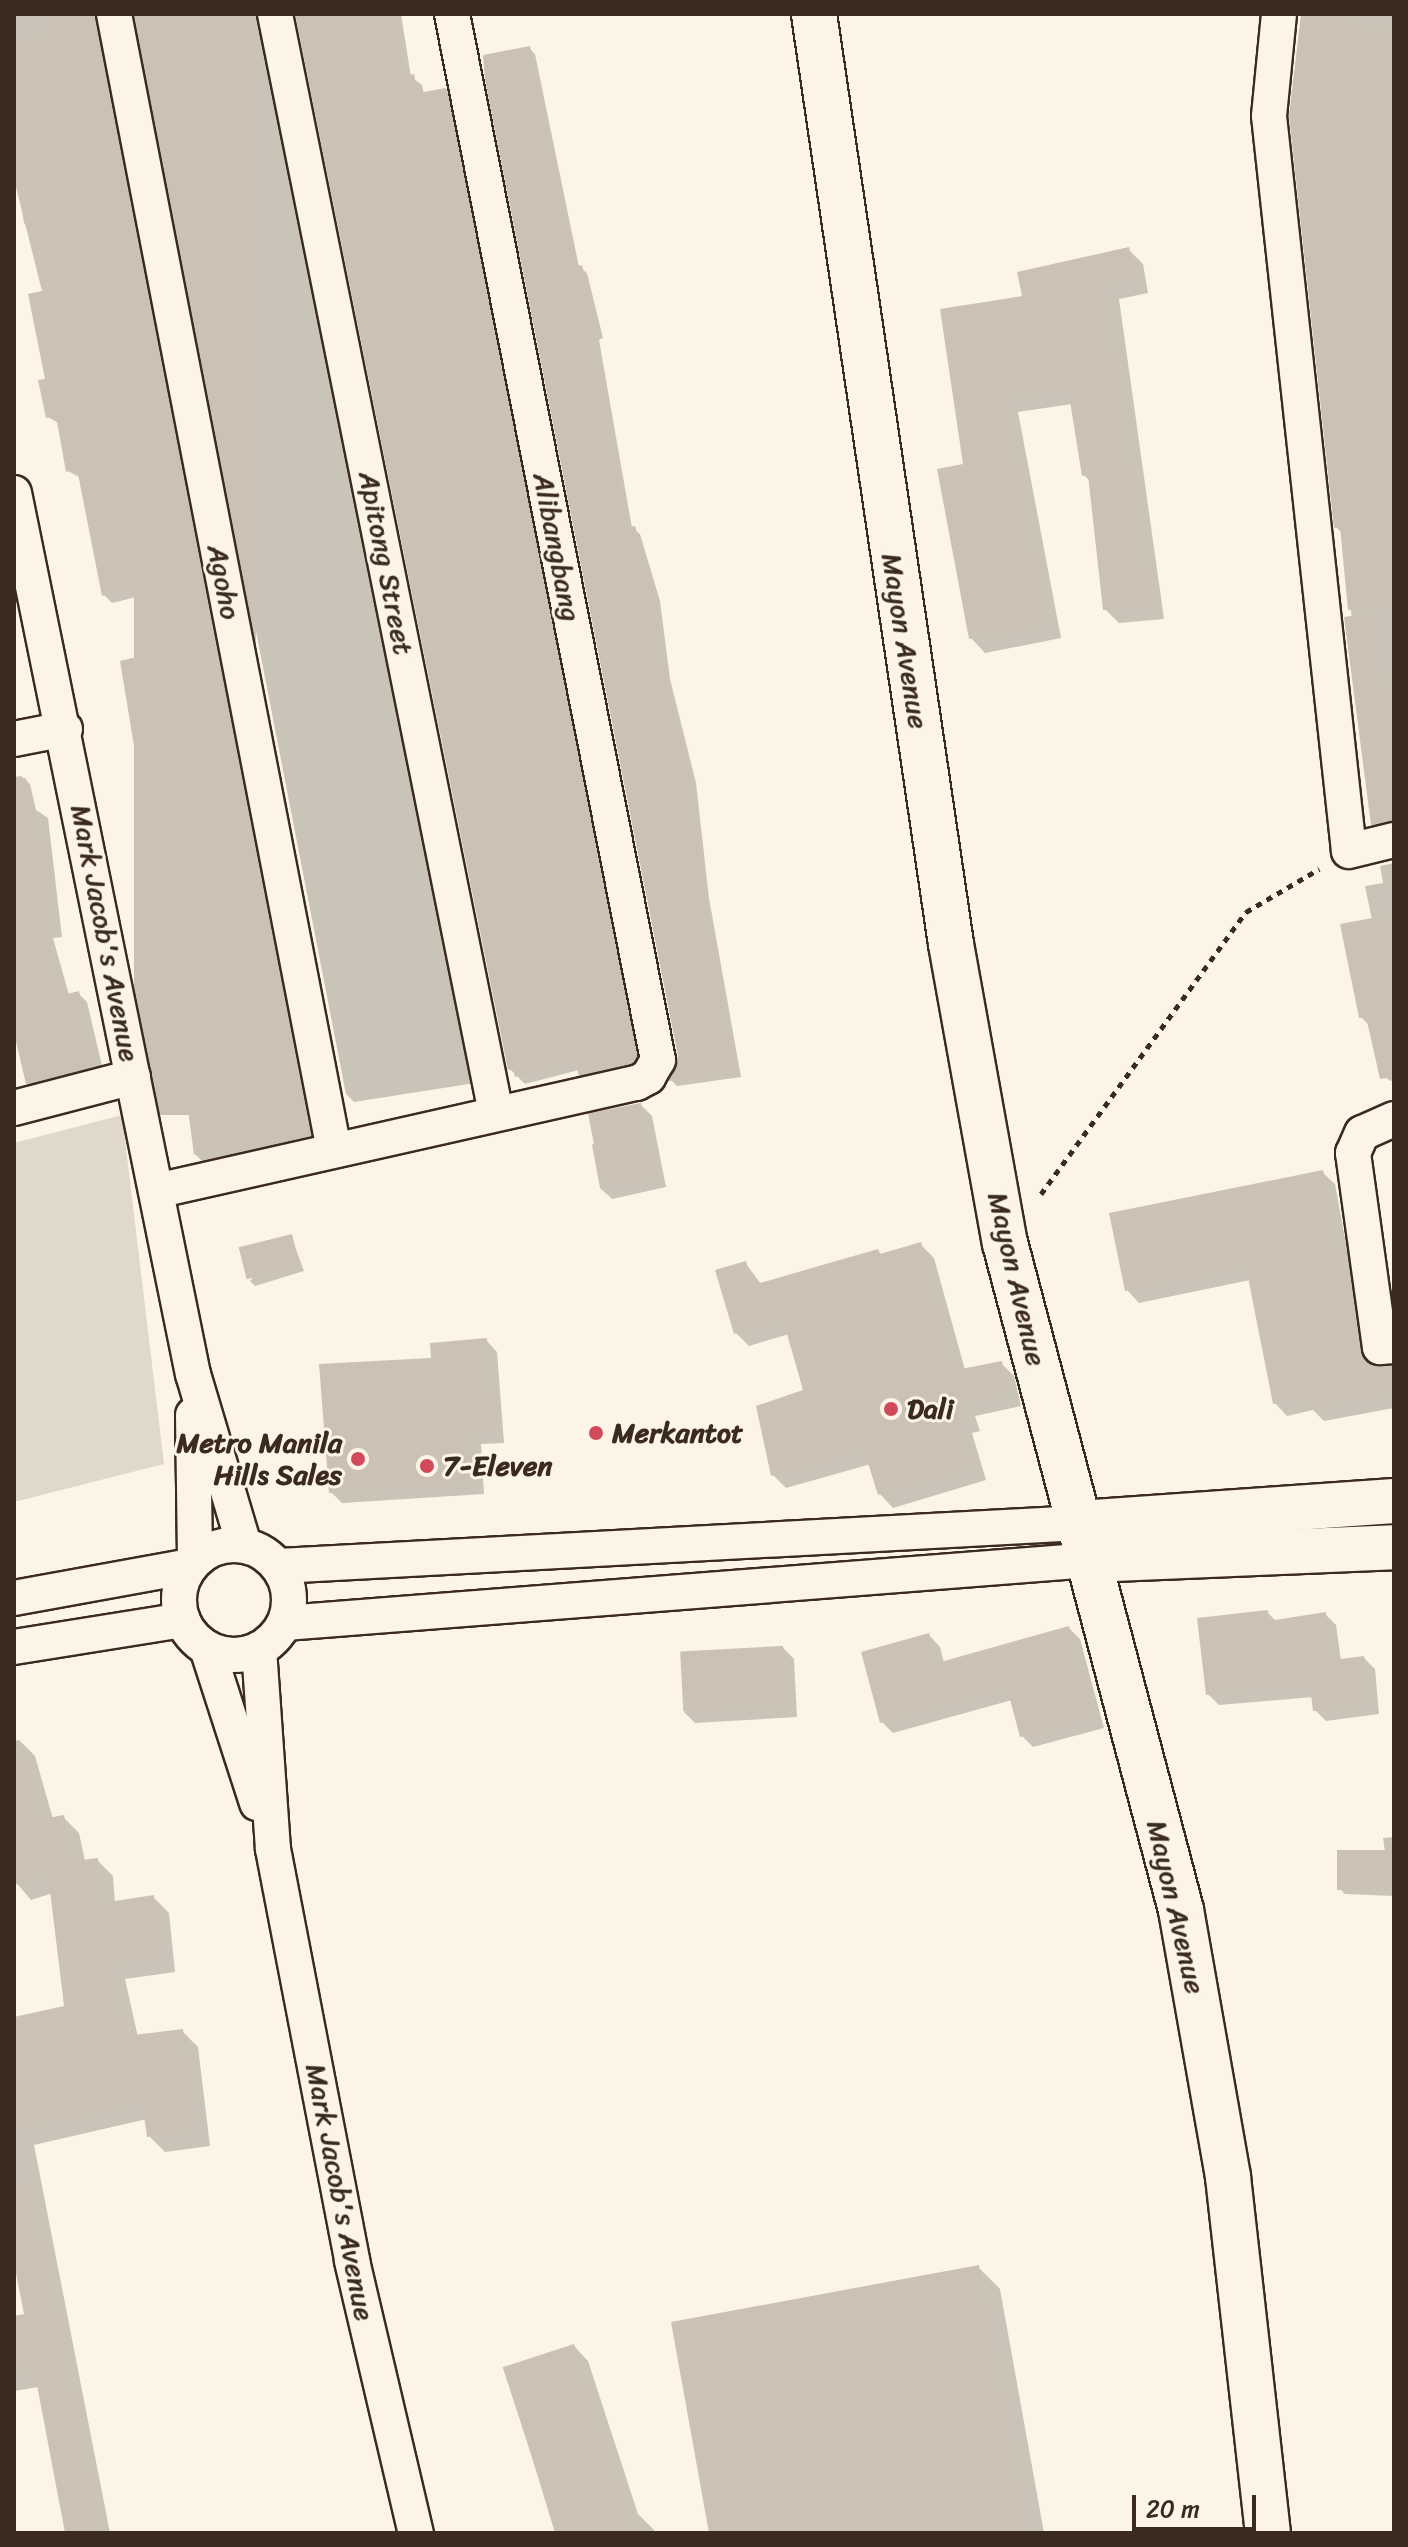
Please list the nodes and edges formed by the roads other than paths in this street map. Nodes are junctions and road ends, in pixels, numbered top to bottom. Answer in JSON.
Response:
{"nodes":[{"id":1,"x":114,"y":14,"type":"edge"},
{"id":2,"x":275,"y":14,"type":"edge"},
{"id":3,"x":452,"y":14,"type":"edge"},
{"id":4,"x":814,"y":14,"type":"edge"},
{"id":5,"x":1279,"y":14,"type":"edge"},
{"id":6,"x":14,"y":493,"type":"edge"},
{"id":7,"x":65,"y":729,"type":"junction"},
{"id":8,"x":14,"y":739,"type":"edge"},
{"id":9,"x":1394,"y":840,"type":"edge"},
{"id":10,"x":133,"y":1077,"type":"junction"},
{"id":11,"x":14,"y":1108,"type":"edge"},
{"id":12,"x":496,"y":1113,"type":"junction"},
{"id":13,"x":1394,"y":1119,"type":"edge"},
{"id":14,"x":334,"y":1150,"type":"junction"},
{"id":15,"x":156,"y":1191,"type":"junction"},
{"id":16,"x":1394,"y":1346,"type":"edge"},
{"id":17,"x":193,"y":1374,"type":"junction"},
{"id":18,"x":1394,"y":1501,"type":"edge"},
{"id":19,"x":1085,"y":1541,"type":"junction"},
{"id":20,"x":244,"y":1545,"type":"junction"},
{"id":21,"x":1394,"y":1547,"type":"edge"},
{"id":22,"x":193,"y":1562,"type":"junction"},
{"id":23,"x":279,"y":1566,"type":"junction"},
{"id":24,"x":14,"y":1598,"type":"edge"},
{"id":25,"x":183,"y":1620,"type":"junction"},
{"id":26,"x":285,"y":1623,"type":"junction"},
{"id":27,"x":14,"y":1647,"type":"edge"},
{"id":28,"x":207,"y":1648,"type":"junction"},
{"id":29,"x":259,"y":1649,"type":"junction"},
{"id":30,"x":273,"y":1849,"type":"junction"},
{"id":31,"x":416,"y":2533,"type":"edge"},
{"id":32,"x":1268,"y":2533,"type":"edge"}],
"edges":[{"from":1,"to":14,"type":"street","name":"Agoho"},
{"from":2,"to":12,"type":"street","name":"Apitong Street"},
{"from":3,"to":12,"type":"street","name":"Alibangbang"},
{"from":4,"to":19,"type":"main road","name":"Mayon Avenue"},
{"from":5,"to":9,"type":"street"},
{"from":6,"to":7,"type":"street","name":"Mark Jacob's Avenue"},
{"from":7,"to":8,"type":"street"},
{"from":7,"to":10,"type":"street","name":"Mark Jacob's Avenue"},
{"from":10,"to":11,"type":"street"},
{"from":10,"to":15,"type":"street","name":"Mark Jacob's Avenue"},
{"from":12,"to":14,"type":"street"},
{"from":13,"to":16,"type":"street"},
{"from":14,"to":15,"type":"street"},
{"from":15,"to":17,"type":"street","name":"Mark Jacob's Avenue"},
{"from":17,"to":20,"type":"street","name":"Mark Jacob's Avenue"},
{"from":17,"to":22,"type":"street","name":"Mark Jacob's Avenue"},
{"from":18,"to":19,"type":"main road"},
{"from":19,"to":21,"type":"main road"},
{"from":19,"to":23,"type":"street"},
{"from":19,"to":26,"type":"street"},
{"from":19,"to":32,"type":"main road","name":"Mayon Avenue"},
{"from":20,"to":22,"type":"street"},
{"from":20,"to":23,"type":"street"},
{"from":22,"to":24,"type":"street"},
{"from":22,"to":25,"type":"street"},
{"from":23,"to":26,"type":"street"},
{"from":25,"to":27,"type":"street"},
{"from":25,"to":28,"type":"street"},
{"from":26,"to":29,"type":"street"},
{"from":28,"to":29,"type":"street"},
{"from":28,"to":30,"type":"street","name":"Mark Jacob's Avenue"},
{"from":29,"to":30,"type":"street","name":"Mark Jacob's Avenue"},
{"from":30,"to":31,"type":"street","name":"Mark Jacob's Avenue"}]}
